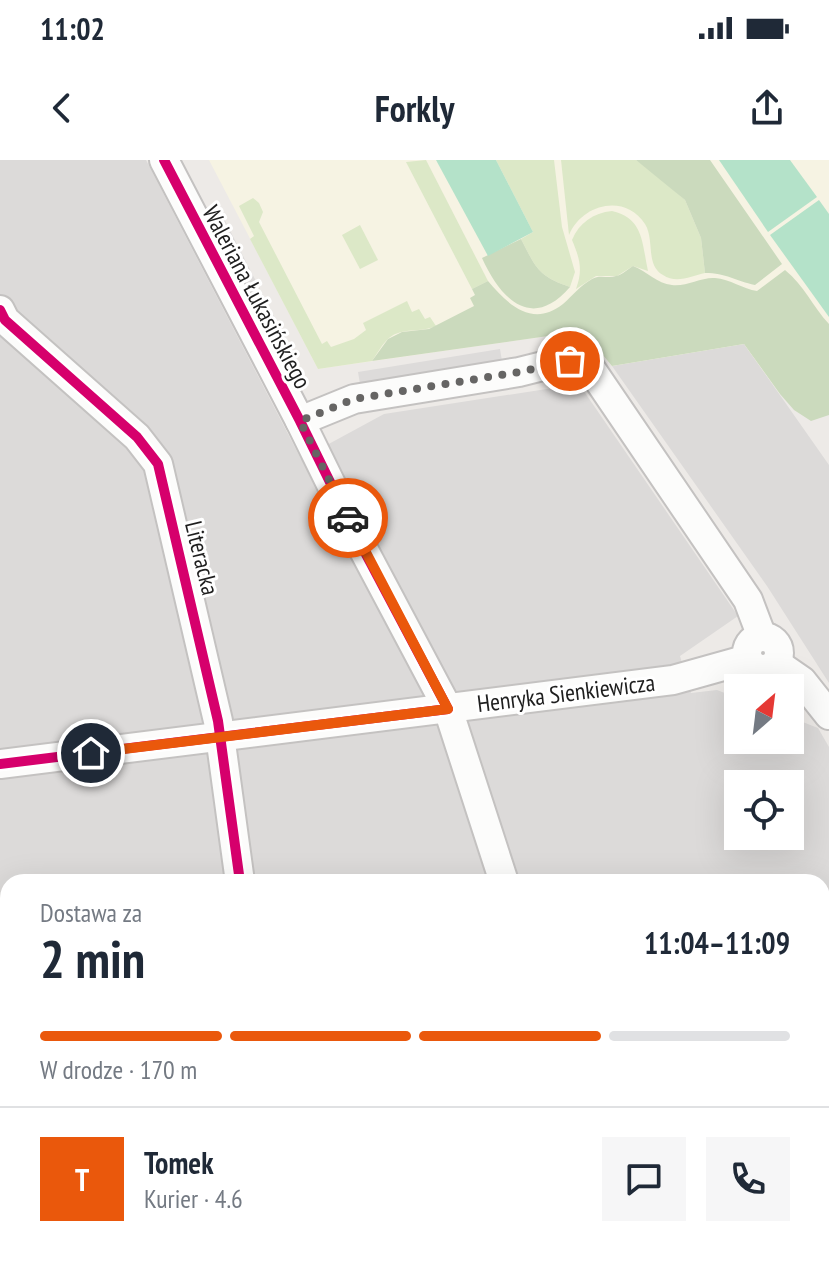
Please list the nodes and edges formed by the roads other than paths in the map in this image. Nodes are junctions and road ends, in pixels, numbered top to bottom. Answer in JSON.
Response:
{"nodes":[{"id":1,"x":164,"y":160,"type":"edge"},
{"id":2,"x":0,"y":310,"type":"edge"},
{"id":3,"x":300,"y":421,"type":"junction"},
{"id":4,"x":762,"y":653,"type":"junction"},
{"id":5,"x":448,"y":709,"type":"junction"},
{"id":6,"x":829,"y":715,"type":"edge"},
{"id":7,"x":221,"y":737,"type":"junction"},
{"id":8,"x":0,"y":764,"type":"edge"},
{"id":9,"x":239,"y":874,"type":"edge"},
{"id":10,"x":501,"y":874,"type":"edge"}],
"edges":[{"from":1,"to":3,"type":"street","name":"Waleriana Łukasińskiego"},
{"from":2,"to":7,"type":"street","name":"Literacka"},
{"from":3,"to":4,"type":"street"},
{"from":3,"to":5,"type":"street","name":"Waleriana Łukasińskiego"},
{"from":4,"to":5,"type":"street","name":"Henryka Sienkiewicza"},
{"from":4,"to":6,"type":"street"},
{"from":5,"to":7,"type":"street","name":"Henryka Sienkiewicza"},
{"from":5,"to":10,"type":"street","name":"Waleriana Łukasińskiego"},
{"from":7,"to":8,"type":"street","name":"Henryka Sienkiewicza"},
{"from":7,"to":9,"type":"street","name":"Literacka"}]}
